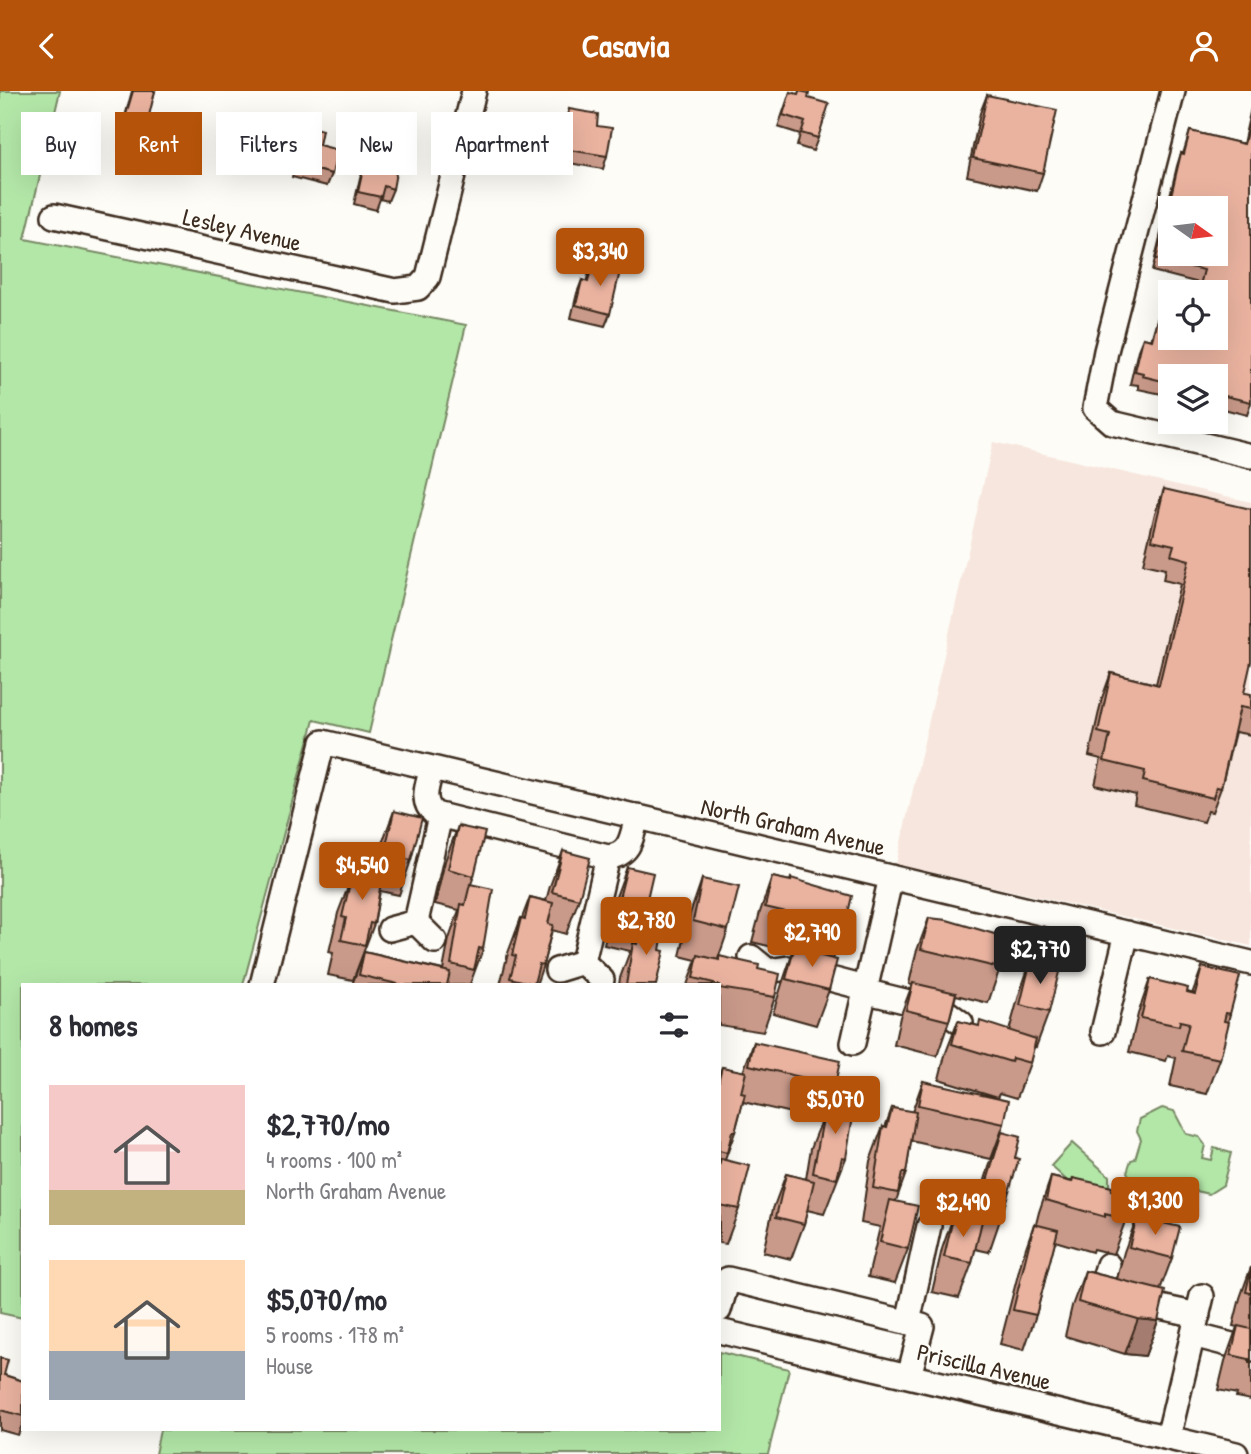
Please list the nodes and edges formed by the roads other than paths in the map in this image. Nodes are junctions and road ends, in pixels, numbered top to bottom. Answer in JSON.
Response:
{"nodes":[{"id":1,"x":474,"y":91,"type":"edge"},
{"id":2,"x":1172,"y":91,"type":"edge"},
{"id":3,"x":54,"y":216,"type":"dead end"},
{"id":4,"x":1251,"y":456,"type":"edge"},
{"id":5,"x":432,"y":768,"type":"junction"},
{"id":6,"x":440,"y":816,"type":"junction"},
{"id":7,"x":637,"y":816,"type":"junction"},
{"id":8,"x":608,"y":857,"type":"junction"},
{"id":9,"x":891,"y":877,"type":"junction"},
{"id":10,"x":416,"y":922,"type":"junction"},
{"id":11,"x":390,"y":929,"type":"dead end"},
{"id":12,"x":1127,"y":933,"type":"junction"},
{"id":13,"x":435,"y":941,"type":"dead end"},
{"id":14,"x":583,"y":962,"type":"junction"},
{"id":15,"x":1251,"y":963,"type":"edge"},
{"id":16,"x":557,"y":969,"type":"dead end"},
{"id":17,"x":760,"y":974,"type":"edge"},
{"id":18,"x":602,"y":980,"type":"dead end"},
{"id":19,"x":263,"y":983,"type":"edge"},
{"id":20,"x":865,"y":990,"type":"junction"},
{"id":21,"x":966,"y":1028,"type":"edge"},
{"id":22,"x":1104,"y":1032,"type":"dead end"},
{"id":23,"x":853,"y":1042,"type":"dead end"},
{"id":24,"x":929,"y":1226,"type":"dead end"},
{"id":25,"x":1098,"y":1280,"type":"edge"},
{"id":26,"x":721,"y":1303,"type":"edge"},
{"id":27,"x":1198,"y":1315,"type":"junction"},
{"id":28,"x":908,"y":1322,"type":"junction"},
{"id":29,"x":721,"y":1331,"type":"edge"},
{"id":30,"x":1251,"y":1350,"type":"edge"},
{"id":31,"x":909,"y":1376,"type":"junction"},
{"id":32,"x":1168,"y":1438,"type":"junction"},
{"id":33,"x":1236,"y":1454,"type":"edge"}],
"edges":[{"from":1,"to":3,"type":"street","name":"Lesley Avenue"},
{"from":2,"to":4,"type":"street"},
{"from":5,"to":6,"type":"street"},
{"from":5,"to":7,"type":"street","name":"North Graham Avenue"},
{"from":5,"to":19,"type":"street","name":"North Graham Avenue"},
{"from":6,"to":8,"type":"street"},
{"from":6,"to":10,"type":"street"},
{"from":7,"to":8,"type":"street"},
{"from":7,"to":9,"type":"street","name":"North Graham Avenue"},
{"from":8,"to":14,"type":"street"},
{"from":9,"to":12,"type":"street","name":"North Graham Avenue"},
{"from":9,"to":20,"type":"street"},
{"from":10,"to":11,"type":"street"},
{"from":10,"to":13,"type":"street"},
{"from":12,"to":15,"type":"street","name":"North Graham Avenue"},
{"from":12,"to":22,"type":"street"},
{"from":14,"to":16,"type":"street"},
{"from":14,"to":18,"type":"street"},
{"from":17,"to":20,"type":"street"},
{"from":20,"to":21,"type":"street"},
{"from":20,"to":23,"type":"street"},
{"from":24,"to":28,"type":"street"},
{"from":25,"to":27,"type":"street"},
{"from":26,"to":28,"type":"street"},
{"from":27,"to":30,"type":"street"},
{"from":27,"to":32,"type":"street"},
{"from":28,"to":31,"type":"street"},
{"from":29,"to":31,"type":"street","name":"Priscilla Avenue"},
{"from":31,"to":32,"type":"street","name":"Priscilla Avenue"},
{"from":32,"to":33,"type":"street","name":"Priscilla Avenue"}]}
